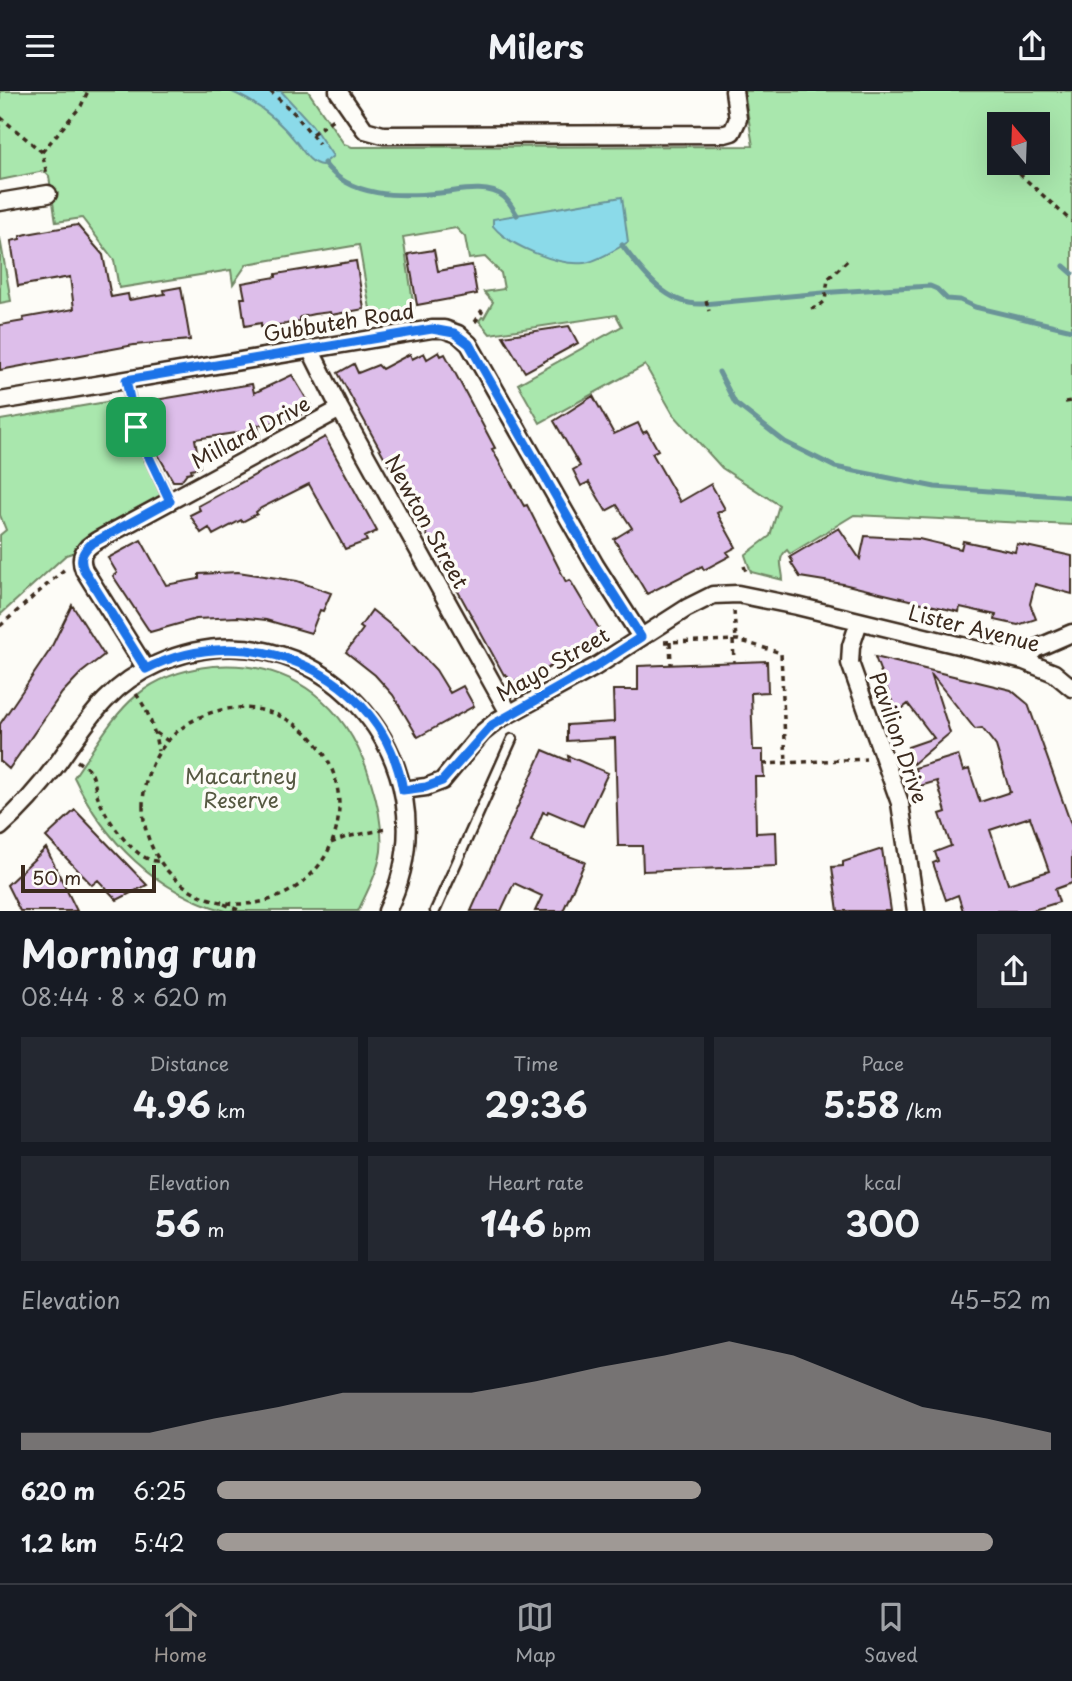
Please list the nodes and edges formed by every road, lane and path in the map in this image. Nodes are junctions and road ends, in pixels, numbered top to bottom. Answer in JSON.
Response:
{"nodes":[{"id":1,"x":88,"y":91,"type":"edge"},
{"id":2,"x":270,"y":91,"type":"edge"},
{"id":3,"x":338,"y":91,"type":"edge"},
{"id":4,"x":734,"y":91,"type":"edge"},
{"id":5,"x":0,"y":117,"type":"edge"},
{"id":6,"x":336,"y":117,"type":"dead end"},
{"id":7,"x":312,"y":134,"type":"junction"},
{"id":8,"x":319,"y":144,"type":"dead end"},
{"id":9,"x":42,"y":152,"type":"junction"},
{"id":10,"x":47,"y":175,"type":"dead end"},
{"id":11,"x":1021,"y":175,"type":"edge"},
{"id":12,"x":47,"y":194,"type":"dead end"},
{"id":13,"x":0,"y":202,"type":"edge"},
{"id":14,"x":1072,"y":222,"type":"edge"},
{"id":15,"x":850,"y":258,"type":"dead end"},
{"id":16,"x":706,"y":300,"type":"dead end"},
{"id":17,"x":478,"y":309,"type":"dead end"},
{"id":18,"x":811,"y":309,"type":"dead end"},
{"id":19,"x":709,"y":311,"type":"dead end"},
{"id":20,"x":475,"y":321,"type":"dead end"},
{"id":21,"x":310,"y":349,"type":"junction"},
{"id":22,"x":126,"y":380,"type":"junction"},
{"id":23,"x":0,"y":401,"type":"edge"},
{"id":24,"x":1072,"y":401,"type":"edge"},
{"id":25,"x":1065,"y":402,"type":"dead end"},
{"id":26,"x":340,"y":409,"type":"junction"},
{"id":27,"x":170,"y":501,"type":"junction"},
{"id":28,"x":83,"y":552,"type":"junction"},
{"id":29,"x":744,"y":566,"type":"dead end"},
{"id":30,"x":747,"y":574,"type":"dead end"},
{"id":31,"x":734,"y":606,"type":"dead end"},
{"id":32,"x":859,"y":622,"type":"junction"},
{"id":33,"x":0,"y":626,"type":"edge"},
{"id":34,"x":1072,"y":633,"type":"edge"},
{"id":35,"x":647,"y":640,"type":"junction"},
{"id":36,"x":734,"y":640,"type":"junction"},
{"id":37,"x":670,"y":642,"type":"junction"},
{"id":38,"x":1024,"y":661,"type":"junction"},
{"id":39,"x":734,"y":662,"type":"dead end"},
{"id":40,"x":671,"y":664,"type":"dead end"},
{"id":41,"x":146,"y":669,"type":"junction"},
{"id":42,"x":126,"y":681,"type":"junction"},
{"id":43,"x":1072,"y":688,"type":"edge"},
{"id":44,"x":509,"y":713,"type":"junction"},
{"id":45,"x":156,"y":733,"type":"junction"},
{"id":46,"x":512,"y":739,"type":"dead end"},
{"id":47,"x":169,"y":741,"type":"junction"},
{"id":48,"x":66,"y":751,"type":"junction"},
{"id":49,"x":159,"y":753,"type":"junction"},
{"id":50,"x":875,"y":758,"type":"dead end"},
{"id":51,"x":786,"y":763,"type":"junction"},
{"id":52,"x":763,"y":764,"type":"dead end"},
{"id":53,"x":403,"y":790,"type":"junction"},
{"id":54,"x":407,"y":825,"type":"junction"},
{"id":55,"x":0,"y":827,"type":"edge"},
{"id":56,"x":336,"y":828,"type":"junction"},
{"id":57,"x":346,"y":837,"type":"junction"},
{"id":58,"x":331,"y":843,"type":"junction"},
{"id":59,"x":160,"y":861,"type":"junction"},
{"id":60,"x":212,"y":899,"type":"junction"},
{"id":61,"x":241,"y":911,"type":"edge"},
{"id":62,"x":387,"y":911,"type":"edge"},
{"id":63,"x":435,"y":911,"type":"edge"},
{"id":64,"x":916,"y":911,"type":"edge"}],
"edges":[{"from":1,"to":9,"type":"path"},
{"from":2,"to":7,"type":"path"},
{"from":3,"to":4,"type":"street"},
{"from":5,"to":9,"type":"path"},
{"from":6,"to":7,"type":"path"},
{"from":7,"to":8,"type":"path"},
{"from":9,"to":10,"type":"path"},
{"from":11,"to":14,"type":"path"},
{"from":12,"to":13,"type":"street"},
{"from":15,"to":18,"type":"path"},
{"from":16,"to":19,"type":"path"},
{"from":17,"to":20,"type":"path"},
{"from":21,"to":22,"type":"street","name":"Gubbuteh Road"},
{"from":21,"to":26,"type":"street","name":"Newton Street"},
{"from":21,"to":35,"type":"street","name":"Gubbuteh Road"},
{"from":22,"to":23,"type":"street","name":"Gubbuteh Road"},
{"from":22,"to":27,"type":"lane"},
{"from":24,"to":25,"type":"path"},
{"from":26,"to":27,"type":"street","name":"Millard Drive"},
{"from":26,"to":44,"type":"street","name":"Newton Street"},
{"from":27,"to":28,"type":"street","name":"Millard Drive"},
{"from":28,"to":33,"type":"path"},
{"from":28,"to":41,"type":"street"},
{"from":29,"to":30,"type":"path"},
{"from":31,"to":36,"type":"path"},
{"from":32,"to":35,"type":"street","name":"Mayo Street"},
{"from":32,"to":38,"type":"street","name":"Lister Avenue"},
{"from":32,"to":64,"type":"street","name":"Pavilion Drive"},
{"from":34,"to":38,"type":"street"},
{"from":35,"to":37,"type":"path"},
{"from":35,"to":44,"type":"street","name":"Mayo Street"},
{"from":36,"to":37,"type":"path"},
{"from":36,"to":39,"type":"path"},
{"from":36,"to":51,"type":"path"},
{"from":37,"to":40,"type":"path"},
{"from":38,"to":43,"type":"street","name":"Lister Avenue"},
{"from":41,"to":42,"type":"street"},
{"from":41,"to":53,"type":"street"},
{"from":42,"to":45,"type":"path"},
{"from":42,"to":48,"type":"street"},
{"from":44,"to":53,"type":"street","name":"Mayo Street"},
{"from":45,"to":47,"type":"path"},
{"from":45,"to":49,"type":"path"},
{"from":46,"to":63,"type":"lane"},
{"from":47,"to":49,"type":"path"},
{"from":47,"to":56,"type":"path"},
{"from":48,"to":55,"type":"street"},
{"from":48,"to":59,"type":"path"},
{"from":49,"to":59,"type":"path"},
{"from":50,"to":51,"type":"path"},
{"from":51,"to":52,"type":"path"},
{"from":53,"to":54,"type":"street"},
{"from":54,"to":57,"type":"path"},
{"from":54,"to":62,"type":"street"},
{"from":56,"to":57,"type":"path"},
{"from":56,"to":58,"type":"path"},
{"from":57,"to":58,"type":"path"},
{"from":58,"to":60,"type":"path"},
{"from":59,"to":60,"type":"path"},
{"from":60,"to":61,"type":"path"}]}
